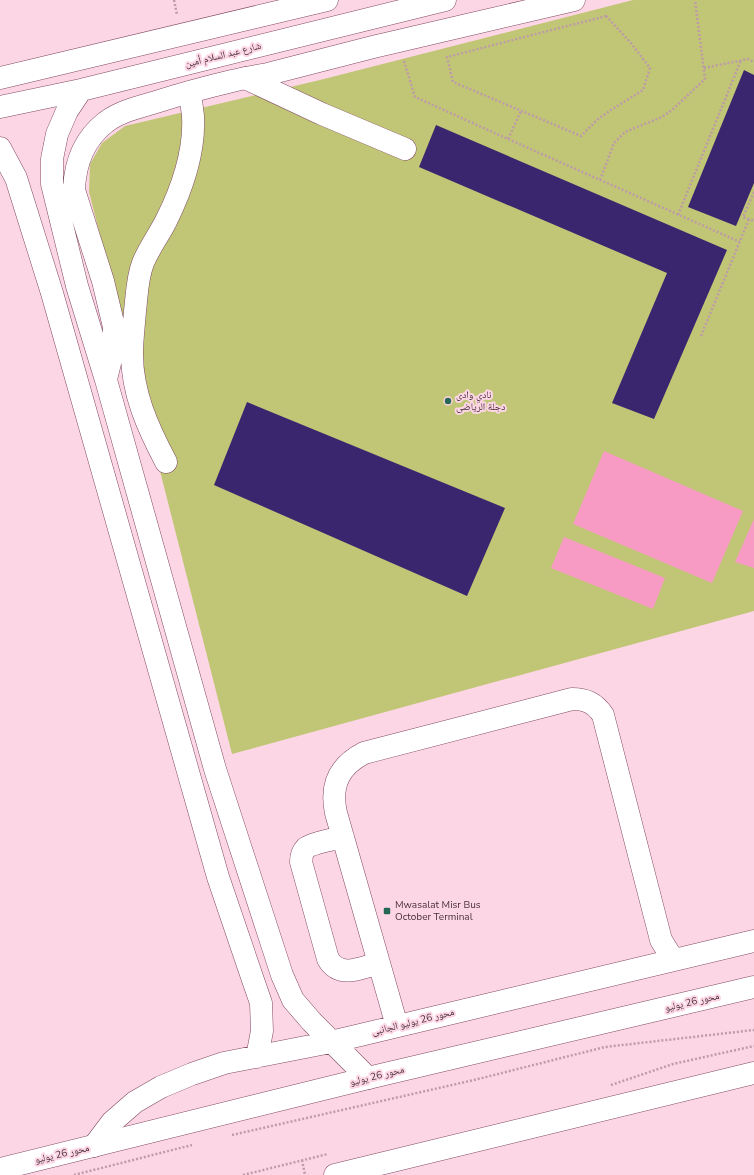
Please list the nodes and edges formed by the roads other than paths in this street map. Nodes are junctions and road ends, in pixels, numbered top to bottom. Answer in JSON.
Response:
{"nodes":[{"id":1,"x":327,"y":0,"type":"edge"},
{"id":2,"x":445,"y":0,"type":"edge"},
{"id":3,"x":574,"y":0,"type":"edge"},
{"id":4,"x":367,"y":19,"type":"junction"},
{"id":5,"x":373,"y":47,"type":"junction"},
{"id":6,"x":110,"y":52,"type":"junction"},
{"id":7,"x":266,"y":74,"type":"junction"},
{"id":8,"x":0,"y":78,"type":"edge"},
{"id":9,"x":245,"y":78,"type":"junction"},
{"id":10,"x":117,"y":81,"type":"junction"},
{"id":11,"x":81,"y":90,"type":"junction"},
{"id":12,"x":190,"y":92,"type":"junction"},
{"id":13,"x":317,"y":104,"type":"junction"},
{"id":14,"x":0,"y":107,"type":"edge"},
{"id":15,"x":408,"y":143,"type":"dead end"},
{"id":16,"x":0,"y":148,"type":"edge"},
{"id":17,"x":139,"y":275,"type":"junction"},
{"id":18,"x":103,"y":281,"type":"junction"},
{"id":19,"x":77,"y":286,"type":"junction"},
{"id":20,"x":52,"y":292,"type":"junction"},
{"id":21,"x":106,"y":380,"type":"junction"},
{"id":22,"x":166,"y":462,"type":"dead end"},
{"id":23,"x":343,"y":837,"type":"junction"},
{"id":24,"x":248,"y":872,"type":"junction"},
{"id":25,"x":218,"y":877,"type":"junction"},
{"id":26,"x":754,"y":941,"type":"edge"},
{"id":27,"x":674,"y":959,"type":"junction"},
{"id":28,"x":379,"y":963,"type":"junction"},
{"id":29,"x":754,"y":987,"type":"edge"},
{"id":30,"x":397,"y":1026,"type":"junction"},
{"id":31,"x":331,"y":1042,"type":"junction"},
{"id":32,"x":257,"y":1057,"type":"junction"},
{"id":33,"x":754,"y":1073,"type":"edge"},
{"id":34,"x":368,"y":1078,"type":"junction"},
{"id":35,"x":94,"y":1146,"type":"junction"},
{"id":36,"x":0,"y":1169,"type":"edge"},
{"id":37,"x":339,"y":1175,"type":"edge"}],
"edges":[{"from":1,"to":6,"type":"main road"},
{"from":2,"to":4,"type":"main road","name":"شارع عبد السلام أمين"},
{"from":3,"to":5,"type":"main road"},
{"from":4,"to":5,"type":"main road"},
{"from":4,"to":10,"type":"main road","name":"شارع عبد السلام أمين"},
{"from":5,"to":7,"type":"main road"},
{"from":6,"to":8,"type":"main road"},
{"from":6,"to":10,"type":"main road"},
{"from":7,"to":9,"type":"main road"},
{"from":7,"to":13,"type":"main road"},
{"from":9,"to":12,"type":"main road"},
{"from":9,"to":13,"type":"main road"},
{"from":10,"to":11,"type":"main road","name":"شارع عبد السلام أمين"},
{"from":11,"to":14,"type":"main road","name":"شارع عبد السلام أمين"},
{"from":11,"to":19,"type":"main road"},
{"from":12,"to":17,"type":"main road"},
{"from":12,"to":18,"type":"main road"},
{"from":13,"to":15,"type":"main road"},
{"from":16,"to":20,"type":"main road"},
{"from":17,"to":18,"type":"main road"},
{"from":17,"to":22,"type":"main road"},
{"from":18,"to":21,"type":"main road"},
{"from":19,"to":20,"type":"main road"},
{"from":19,"to":21,"type":"main road"},
{"from":20,"to":25,"type":"main road"},
{"from":21,"to":24,"type":"main road"},
{"from":23,"to":27,"type":"main road"},
{"from":23,"to":28,"type":"main road"},
{"from":23,"to":28,"type":"main road"},
{"from":24,"to":25,"type":"main road"},
{"from":24,"to":31,"type":"main road"},
{"from":25,"to":32,"type":"main road"},
{"from":26,"to":27,"type":"main road","name":"محور 26 يوليو الجانبى"},
{"from":27,"to":30,"type":"main road","name":"محور 26 يوليو الجانبى"},
{"from":28,"to":30,"type":"main road"},
{"from":29,"to":34,"type":"main road","name":"محور 26 يوليو"},
{"from":30,"to":31,"type":"main road","name":"محور 26 يوليو الجانبى"},
{"from":31,"to":32,"type":"main road","name":"محور 26 يوليو الجانبى"},
{"from":31,"to":34,"type":"main road"},
{"from":32,"to":35,"type":"main road","name":"محور 26 يوليو الجانبى"},
{"from":33,"to":37,"type":"main road"},
{"from":34,"to":35,"type":"main road","name":"محور 26 يوليو"},
{"from":35,"to":36,"type":"main road","name":"محور 26 يوليو"}]}
